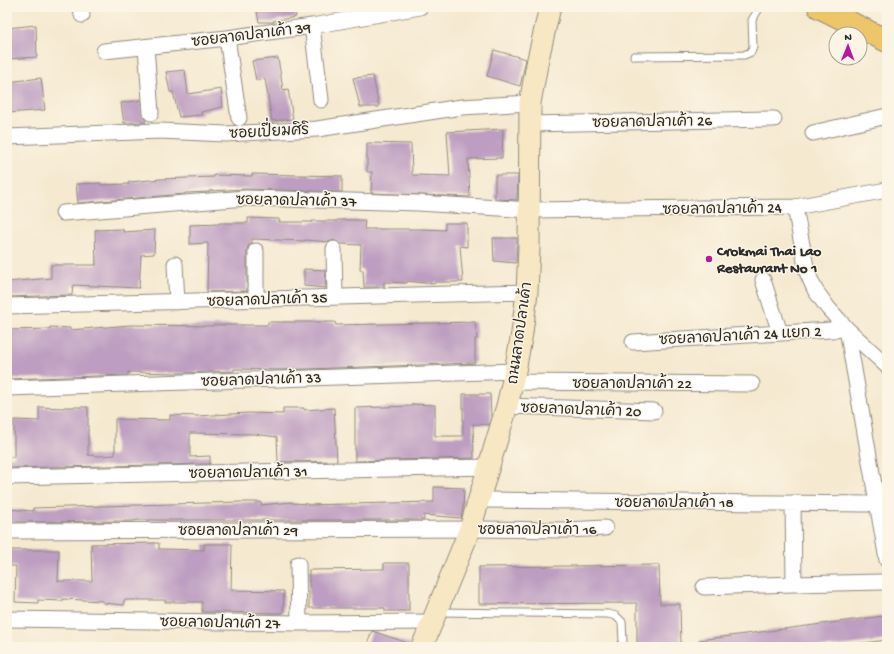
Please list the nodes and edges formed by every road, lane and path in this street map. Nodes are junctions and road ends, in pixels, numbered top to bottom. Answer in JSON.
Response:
{"nodes":[{"id":1,"x":420,"y":7,"type":"edge"},
{"id":2,"x":760,"y":7,"type":"edge"},
{"id":3,"x":819,"y":7,"type":"edge"},
{"id":4,"x":550,"y":9,"type":"edge"},
{"id":5,"x":312,"y":26,"type":"junction"},
{"id":6,"x":227,"y":38,"type":"junction"},
{"id":7,"x":887,"y":41,"type":"edge"},
{"id":8,"x":146,"y":47,"type":"junction"},
{"id":9,"x":104,"y":51,"type":"dead end"},
{"id":10,"x":634,"y":56,"type":"dead end"},
{"id":11,"x":321,"y":100,"type":"dead end"},
{"id":12,"x":530,"y":103,"type":"junction"},
{"id":13,"x":151,"y":113,"type":"dead end"},
{"id":14,"x":887,"y":116,"type":"edge"},
{"id":15,"x":239,"y":118,"type":"dead end"},
{"id":16,"x":774,"y":119,"type":"dead end"},
{"id":17,"x":529,"y":124,"type":"junction"},
{"id":18,"x":813,"y":133,"type":"dead end"},
{"id":19,"x":7,"y":138,"type":"edge"},
{"id":20,"x":887,"y":190,"type":"edge"},
{"id":21,"x":795,"y":207,"type":"junction"},
{"id":22,"x":530,"y":210,"type":"junction"},
{"id":23,"x":63,"y":213,"type":"dead end"},
{"id":24,"x":334,"y":249,"type":"dead end"},
{"id":25,"x":256,"y":251,"type":"dead end"},
{"id":26,"x":175,"y":264,"type":"dead end"},
{"id":27,"x":763,"y":280,"type":"dead end"},
{"id":28,"x":527,"y":292,"type":"junction"},
{"id":29,"x":335,"y":297,"type":"junction"},
{"id":30,"x":256,"y":299,"type":"junction"},
{"id":31,"x":177,"y":302,"type":"junction"},
{"id":32,"x":7,"y":306,"type":"edge"},
{"id":33,"x":847,"y":329,"type":"junction"},
{"id":34,"x":780,"y":333,"type":"junction"},
{"id":35,"x":633,"y":342,"type":"dead end"},
{"id":36,"x":887,"y":366,"type":"edge"},
{"id":37,"x":514,"y":376,"type":"junction"},
{"id":38,"x":752,"y":384,"type":"dead end"},
{"id":39,"x":7,"y":388,"type":"edge"},
{"id":40,"x":507,"y":406,"type":"junction"},
{"id":41,"x":654,"y":411,"type":"dead end"},
{"id":42,"x":489,"y":467,"type":"junction"},
{"id":43,"x":7,"y":477,"type":"edge"},
{"id":44,"x":480,"y":500,"type":"junction"},
{"id":45,"x":793,"y":503,"type":"junction"},
{"id":46,"x":868,"y":504,"type":"dead end"},
{"id":47,"x":605,"y":528,"type":"dead end"},
{"id":48,"x":470,"y":529,"type":"junction"},
{"id":49,"x":7,"y":530,"type":"edge"},
{"id":50,"x":887,"y":560,"type":"edge"},
{"id":51,"x":298,"y":564,"type":"dead end"},
{"id":52,"x":882,"y":582,"type":"dead end"},
{"id":53,"x":794,"y":584,"type":"junction"},
{"id":54,"x":704,"y":587,"type":"dead end"},
{"id":55,"x":434,"y":617,"type":"junction"},
{"id":56,"x":7,"y":619,"type":"edge"},
{"id":57,"x":299,"y":623,"type":"junction"},
{"id":58,"x":422,"y":647,"type":"edge"},
{"id":59,"x":619,"y":647,"type":"edge"}],
"edges":[{"from":1,"to":5,"type":"street","name":"ซอยลาดปลาเค้า 39"},
{"from":2,"to":10,"type":"lane"},
{"from":3,"to":7,"type":"main road"},
{"from":4,"to":12,"type":"main road","name":"ถนนลาดปลาเค้า"},
{"from":5,"to":6,"type":"street","name":"ซอยลาดปลาเค้า 39"},
{"from":5,"to":11,"type":"street"},
{"from":6,"to":8,"type":"street","name":"ซอยลาดปลาเค้า 39"},
{"from":6,"to":15,"type":"street"},
{"from":8,"to":9,"type":"street","name":"ซอยลาดปลาเค้า 39"},
{"from":8,"to":13,"type":"street"},
{"from":12,"to":17,"type":"main road","name":"ถนนลาดปลาเค้า"},
{"from":12,"to":19,"type":"street","name":"ซอยเปี่ยมศิริ"},
{"from":14,"to":18,"type":"street"},
{"from":16,"to":17,"type":"street","name":"ซอยลาดปลาเค้า 26"},
{"from":17,"to":22,"type":"main road","name":"ถนนลาดปลาเค้า"},
{"from":20,"to":21,"type":"street"},
{"from":21,"to":22,"type":"street","name":"ซอยลาดปลาเค้า 24"},
{"from":21,"to":33,"type":"street","name":"ซอยลาดปลาเค้า 24"},
{"from":22,"to":23,"type":"street","name":"ซอยลาดปลาเค้า 37"},
{"from":22,"to":28,"type":"main road","name":"ถนนลาดปลาเค้า"},
{"from":24,"to":29,"type":"street"},
{"from":25,"to":30,"type":"street"},
{"from":26,"to":31,"type":"street"},
{"from":27,"to":34,"type":"street"},
{"from":28,"to":29,"type":"street","name":"ซอยลาดปลาเค้า 35"},
{"from":28,"to":37,"type":"main road","name":"ถนนลาดปลาเค้า"},
{"from":29,"to":30,"type":"street","name":"ซอยลาดปลาเค้า 35"},
{"from":30,"to":31,"type":"street","name":"ซอยลาดปลาเค้า 35"},
{"from":31,"to":32,"type":"street","name":"ซอยลาดปลาเค้า 35"},
{"from":33,"to":34,"type":"street","name":"ซอยลาดปลาเค้า 24 แยก 2"},
{"from":33,"to":36,"type":"street","name":"ซอยลาดปลาเค้า 24"},
{"from":33,"to":50,"type":"street"},
{"from":34,"to":35,"type":"street","name":"ซอยลาดปลาเค้า 24 แยก 2"},
{"from":37,"to":38,"type":"street","name":"ซอยลาดปลาเค้า 22"},
{"from":37,"to":39,"type":"street","name":"ซอยลาดปลาเค้า 33"},
{"from":37,"to":40,"type":"main road","name":"ถนนลาดปลาเค้า"},
{"from":40,"to":41,"type":"street","name":"ซอยลาดปลาเค้า 20"},
{"from":40,"to":42,"type":"main road","name":"ถนนลาดปลาเค้า"},
{"from":42,"to":43,"type":"street","name":"ซอยลาดปลาเค้า 31"},
{"from":42,"to":44,"type":"main road","name":"ถนนลาดปลาเค้า"},
{"from":44,"to":45,"type":"street","name":"ซอยลาดปลาเค้า 18"},
{"from":44,"to":48,"type":"main road","name":"ถนนลาดปลาเค้า"},
{"from":45,"to":46,"type":"street","name":"ซอยลาดปลาเค้า 18"},
{"from":45,"to":53,"type":"street"},
{"from":47,"to":48,"type":"street","name":"ซอยลาดปลาเค้า 16"},
{"from":48,"to":49,"type":"street","name":"ซอยลาดปลาเค้า 29"},
{"from":48,"to":55,"type":"main road","name":"ถนนลาดปลาเค้า"},
{"from":51,"to":57,"type":"street"},
{"from":52,"to":53,"type":"street"},
{"from":53,"to":54,"type":"street"},
{"from":55,"to":57,"type":"street","name":"ซอยลาดปลาเค้า 27"},
{"from":55,"to":58,"type":"main road","name":"ถนนลาดปลาเค้า"},
{"from":55,"to":59,"type":"lane"},
{"from":56,"to":57,"type":"street","name":"ซอยลาดปลาเค้า 27"}]}
